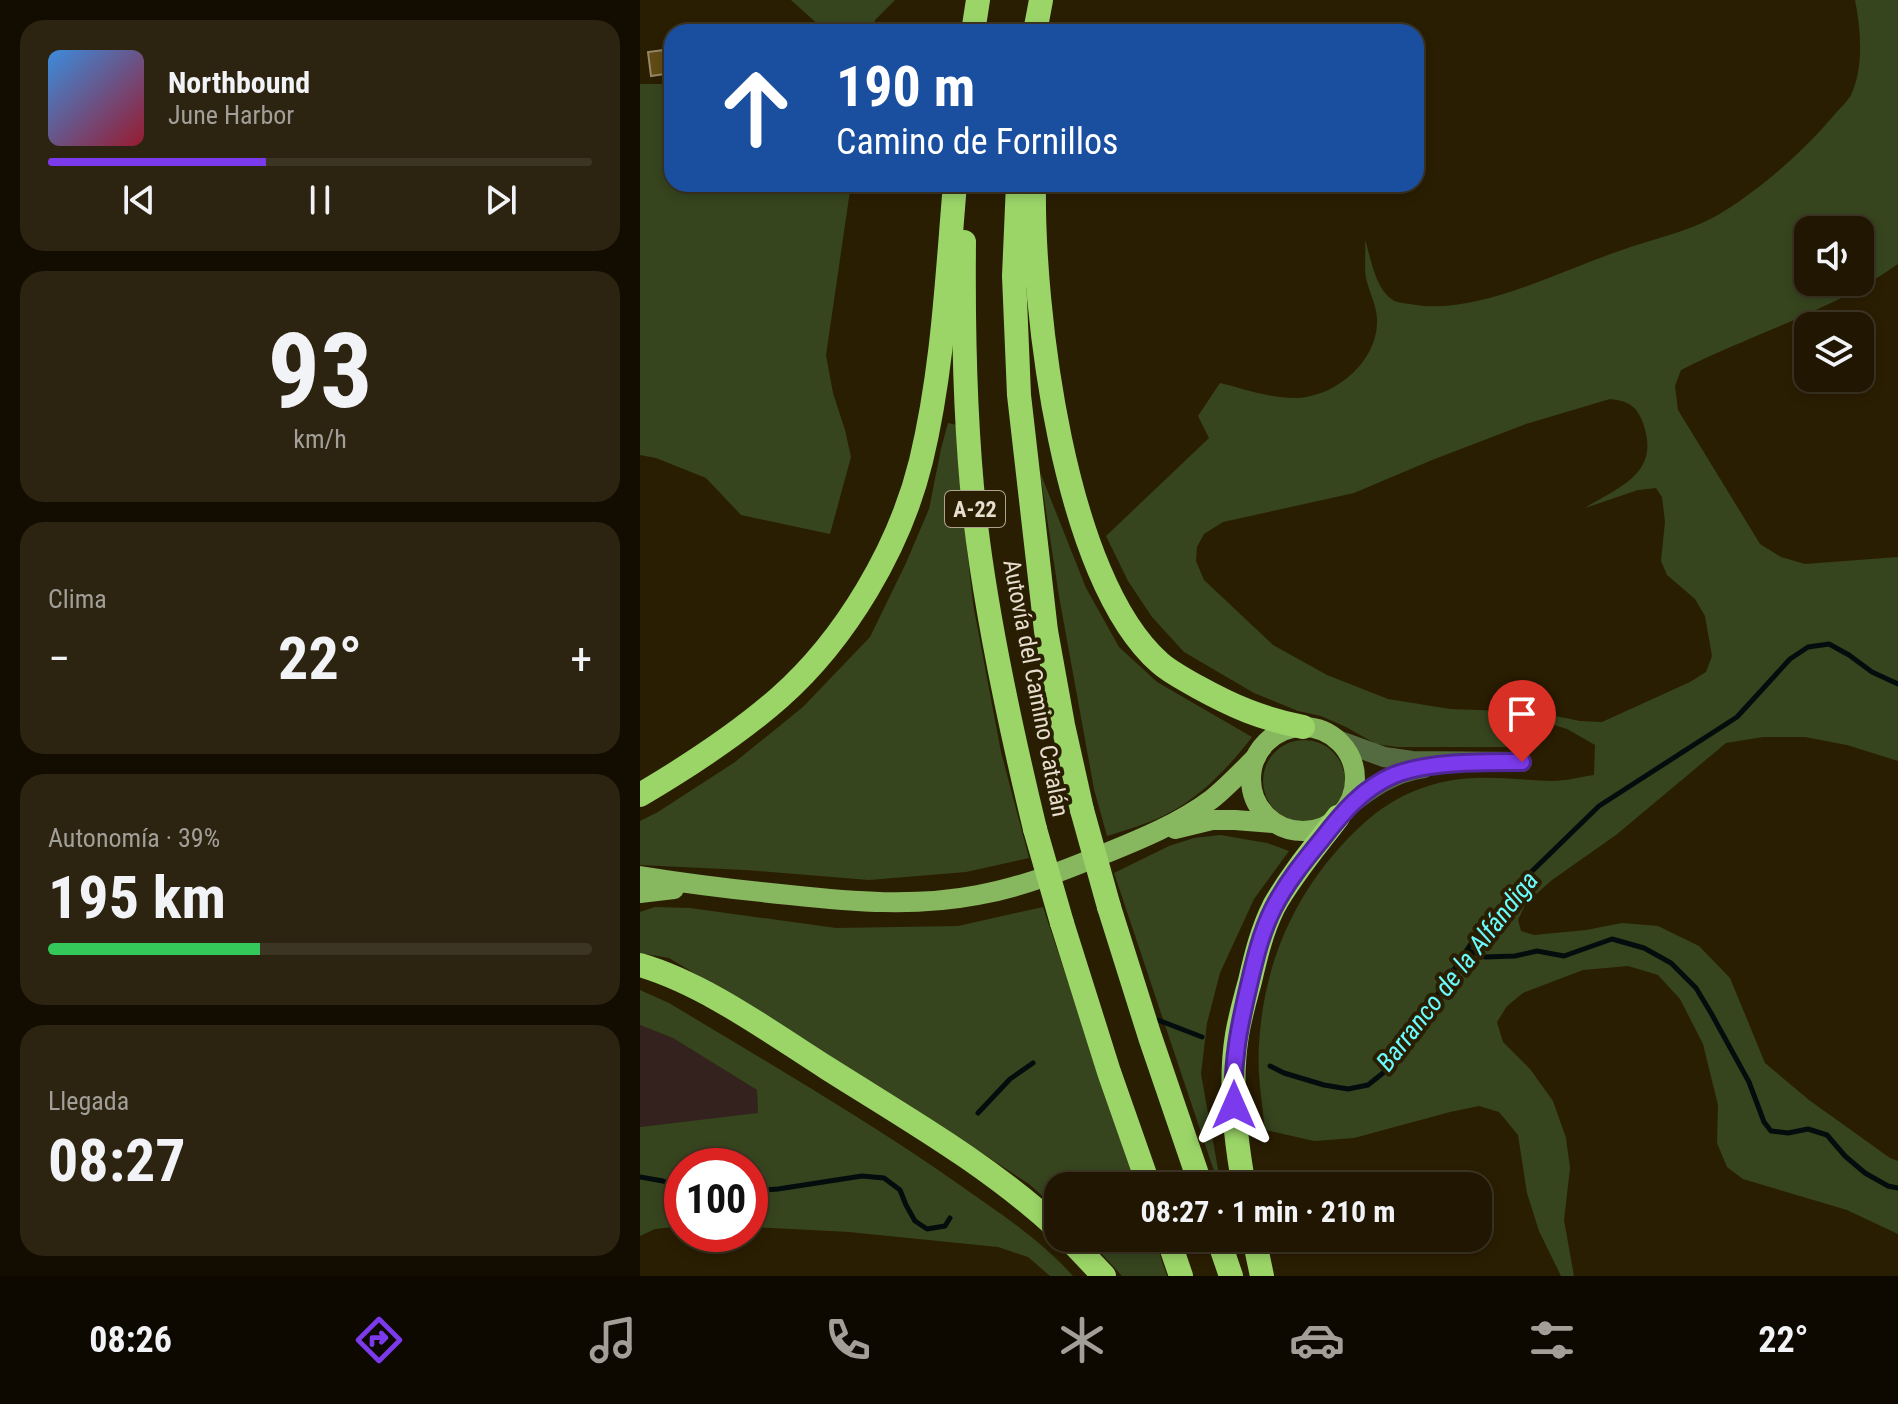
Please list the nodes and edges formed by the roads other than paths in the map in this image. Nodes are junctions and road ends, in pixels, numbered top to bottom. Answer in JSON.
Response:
{"nodes":[{"id":1,"x":978,"y":0,"type":"edge"},
{"id":2,"x":989,"y":0,"type":"edge"},
{"id":3,"x":1044,"y":0,"type":"edge"},
{"id":4,"x":974,"y":24,"type":"edge"},
{"id":5,"x":986,"y":24,"type":"edge"},
{"id":6,"x":1037,"y":24,"type":"edge"},
{"id":7,"x":1043,"y":24,"type":"edge"},
{"id":8,"x":954,"y":192,"type":"edge"},
{"id":9,"x":968,"y":192,"type":"edge"},
{"id":10,"x":1018,"y":192,"type":"edge"},
{"id":11,"x":1034,"y":192,"type":"edge"},
{"id":12,"x":1303,"y":727,"type":"junction"},
{"id":13,"x":1337,"y":740,"type":"junction"},
{"id":14,"x":1256,"y":757,"type":"junction"},
{"id":15,"x":1476,"y":762,"type":"junction"},
{"id":16,"x":1522,"y":762,"type":"dead end"},
{"id":17,"x":640,"y":795,"type":"edge"},
{"id":18,"x":1342,"y":813,"type":"junction"},
{"id":19,"x":1274,"y":823,"type":"junction"},
{"id":20,"x":1147,"y":836,"type":"junction"},
{"id":21,"x":640,"y":876,"type":"edge"},
{"id":22,"x":710,"y":887,"type":"junction"},
{"id":23,"x":640,"y":893,"type":"edge"},
{"id":24,"x":640,"y":965,"type":"edge"},
{"id":25,"x":1144,"y":1172,"type":"edge"},
{"id":26,"x":1196,"y":1172,"type":"edge"},
{"id":27,"x":1241,"y":1172,"type":"edge"},
{"id":28,"x":1044,"y":1216,"type":"edge"},
{"id":29,"x":1081,"y":1252,"type":"edge"},
{"id":30,"x":1173,"y":1252,"type":"edge"},
{"id":31,"x":1223,"y":1252,"type":"edge"},
{"id":32,"x":1257,"y":1252,"type":"edge"},
{"id":33,"x":1104,"y":1276,"type":"edge"},
{"id":34,"x":1181,"y":1276,"type":"edge"},
{"id":35,"x":1231,"y":1276,"type":"edge"},
{"id":36,"x":1262,"y":1276,"type":"edge"}],
"edges":[{"from":1,"to":4,"type":"highway"},
{"from":2,"to":5,"type":"highway"},
{"from":3,"to":6,"type":"highway"},
{"from":3,"to":7,"type":"highway"},
{"from":8,"to":17,"type":"highway"},
{"from":9,"to":25,"type":"highway","name":"Autovía del Camino Catalán","number":"A-22","bridge":true},
{"from":10,"to":26,"type":"highway","name":"Autovía del Camino Catalán","number":"A-22","bridge":true},
{"from":11,"to":12,"type":"highway"},
{"from":12,"to":13,"type":"main road"},
{"from":12,"to":14,"type":"main road"},
{"from":13,"to":15,"type":"street"},
{"from":13,"to":18,"type":"main road"},
{"from":14,"to":19,"type":"main road"},
{"from":14,"to":20,"type":"main road"},
{"from":15,"to":16,"type":"street"},
{"from":15,"to":18,"type":"street"},
{"from":18,"to":19,"type":"main road"},
{"from":18,"to":27,"type":"highway"},
{"from":19,"to":20,"type":"main road"},
{"from":20,"to":22,"type":"main road"},
{"from":21,"to":22,"type":"main road"},
{"from":22,"to":23,"type":"main road"},
{"from":24,"to":28,"type":"highway"},
{"from":29,"to":33,"type":"highway"},
{"from":30,"to":34,"type":"highway"},
{"from":31,"to":35,"type":"highway"},
{"from":32,"to":36,"type":"highway"}]}
